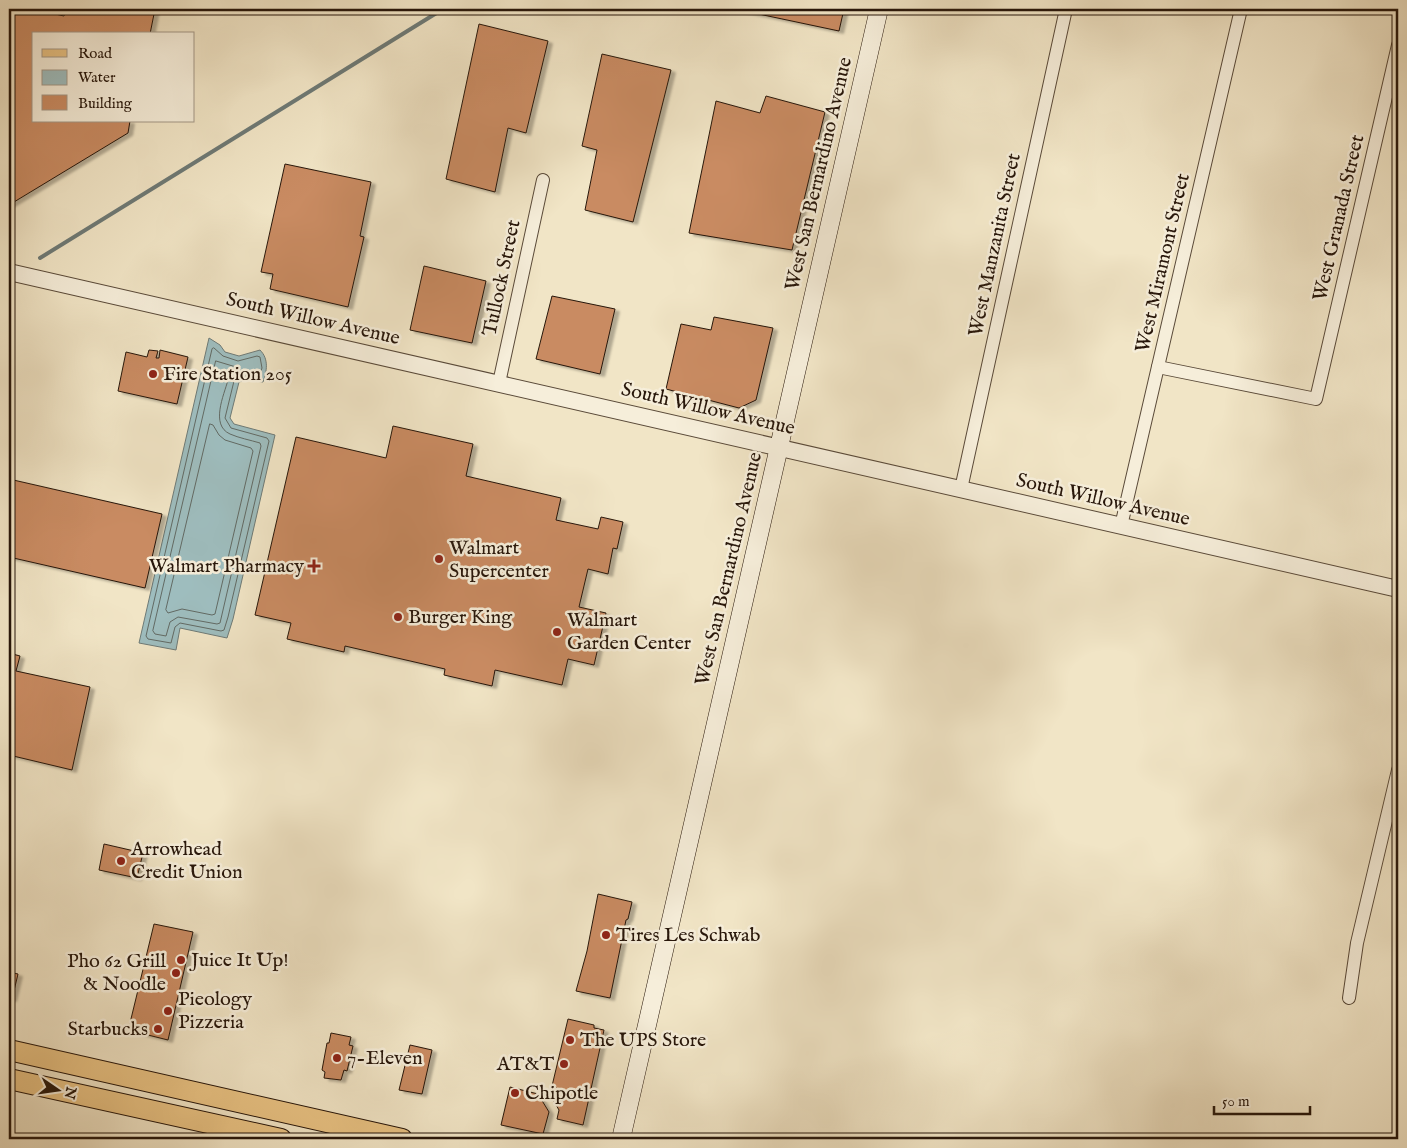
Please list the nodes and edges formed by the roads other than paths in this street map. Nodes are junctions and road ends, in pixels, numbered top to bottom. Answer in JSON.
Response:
{"nodes":[{"id":1,"x":879,"y":9,"type":"edge"},
{"id":2,"x":1066,"y":9,"type":"edge"},
{"id":3,"x":1240,"y":9,"type":"edge"},
{"id":4,"x":1398,"y":45,"type":"edge"},
{"id":5,"x":542,"y":180,"type":"dead end"},
{"id":6,"x":9,"y":272,"type":"edge"},
{"id":7,"x":1158,"y":367,"type":"junction"},
{"id":8,"x":499,"y":383,"type":"junction"},
{"id":9,"x":779,"y":447,"type":"junction"},
{"id":10,"x":961,"y":488,"type":"junction"},
{"id":11,"x":1121,"y":526,"type":"junction"},
{"id":12,"x":1398,"y":589,"type":"edge"},
{"id":13,"x":1398,"y":770,"type":"edge"},
{"id":14,"x":1349,"y":998,"type":"dead end"},
{"id":15,"x":9,"y":1050,"type":"edge"},
{"id":16,"x":9,"y":1079,"type":"edge"},
{"id":17,"x":281,"y":1139,"type":"edge"},
{"id":18,"x":402,"y":1139,"type":"edge"},
{"id":19,"x":621,"y":1139,"type":"edge"}],
"edges":[{"from":1,"to":9,"type":"main road","name":"West San Bernardino Avenue"},
{"from":2,"to":10,"type":"street","name":"West Manzanita Street"},
{"from":3,"to":7,"type":"street","name":"West Miramont Street"},
{"from":4,"to":7,"type":"street","name":"West Granada Street"},
{"from":5,"to":8,"type":"street","name":"Tullock Street"},
{"from":6,"to":8,"type":"street","name":"South Willow Avenue"},
{"from":7,"to":11,"type":"street","name":"West Miramont Street"},
{"from":8,"to":9,"type":"street","name":"South Willow Avenue"},
{"from":9,"to":10,"type":"street","name":"South Willow Avenue"},
{"from":9,"to":19,"type":"main road","name":"West San Bernardino Avenue"},
{"from":10,"to":11,"type":"street","name":"South Willow Avenue"},
{"from":11,"to":12,"type":"street","name":"South Willow Avenue"},
{"from":13,"to":14,"type":"street"},
{"from":15,"to":18,"type":"main road"},
{"from":16,"to":17,"type":"main road"}]}
